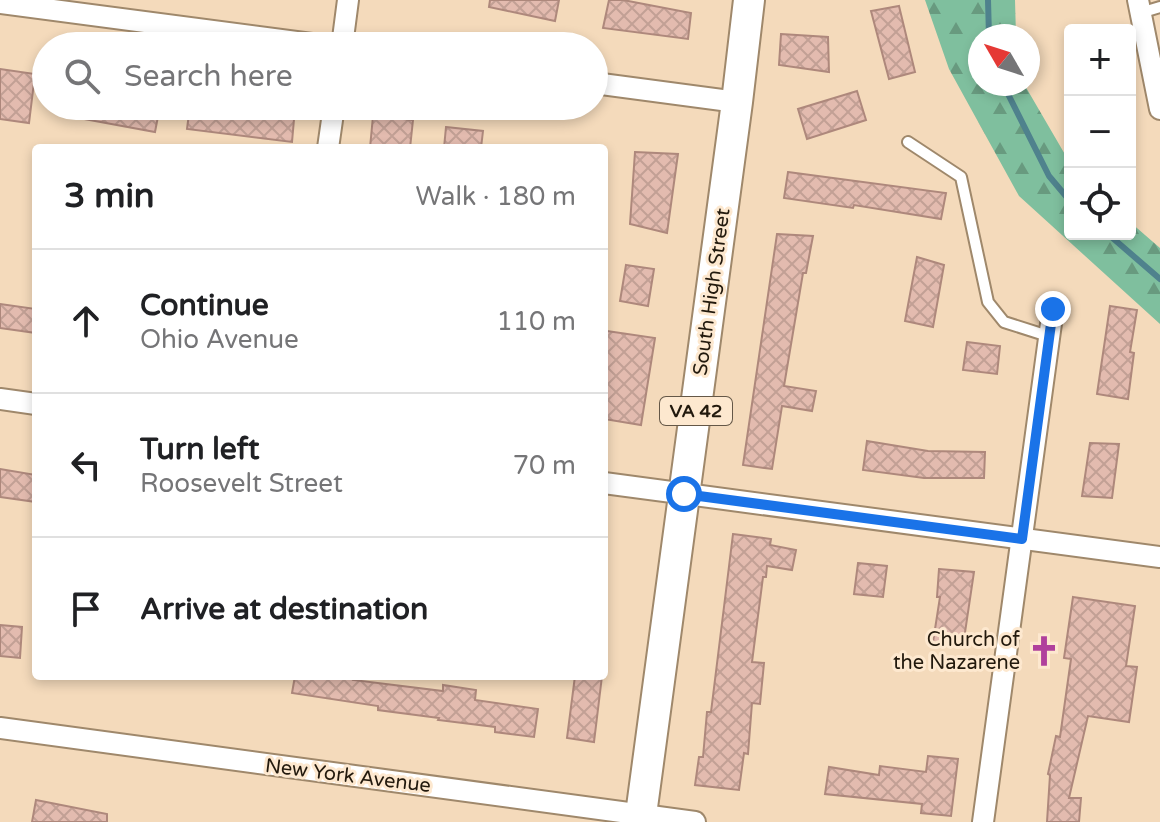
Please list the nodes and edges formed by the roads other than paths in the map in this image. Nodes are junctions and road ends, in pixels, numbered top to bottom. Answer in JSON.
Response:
{"nodes":[{"id":1,"x":348,"y":0,"type":"edge"},
{"id":2,"x":749,"y":0,"type":"edge"},
{"id":3,"x":0,"y":3,"type":"edge"},
{"id":4,"x":1146,"y":7,"type":"edge"},
{"id":5,"x":221,"y":32,"type":"edge"},
{"id":6,"x":344,"y":32,"type":"edge"},
{"id":7,"x":608,"y":85,"type":"edge"},
{"id":8,"x":737,"y":102,"type":"junction"},
{"id":9,"x":1160,"y":109,"type":"edge"},
{"id":10,"x":332,"y":120,"type":"edge"},
{"id":11,"x":908,"y":142,"type":"dead end"},
{"id":12,"x":329,"y":144,"type":"edge"},
{"id":13,"x":1053,"y":309,"type":"dead end"},
{"id":14,"x":1048,"y":336,"type":"junction"},
{"id":15,"x":0,"y":399,"type":"edge"},
{"id":16,"x":32,"y":403,"type":"edge"},
{"id":17,"x":608,"y":484,"type":"edge"},
{"id":18,"x":684,"y":494,"type":"junction"},
{"id":19,"x":1022,"y":539,"type":"junction"},
{"id":20,"x":1160,"y":557,"type":"edge"},
{"id":21,"x":0,"y":728,"type":"edge"},
{"id":22,"x":640,"y":818,"type":"edge"},
{"id":23,"x":695,"y":822,"type":"edge"},
{"id":24,"x":983,"y":822,"type":"edge"}],
"edges":[{"from":1,"to":6,"type":"street"},
{"from":2,"to":8,"type":"main road","name":"South High Street","number":"VA 42"},
{"from":3,"to":5,"type":"street"},
{"from":4,"to":9,"type":"street"},
{"from":7,"to":8,"type":"street"},
{"from":8,"to":18,"type":"main road","name":"South High Street","number":"VA 42"},
{"from":10,"to":12,"type":"street"},
{"from":11,"to":14,"type":"lane"},
{"from":13,"to":14,"type":"street"},
{"from":14,"to":19,"type":"street"},
{"from":15,"to":16,"type":"street"},
{"from":17,"to":18,"type":"street"},
{"from":18,"to":19,"type":"street"},
{"from":18,"to":22,"type":"main road","name":"South High Street","number":"VA 42"},
{"from":19,"to":20,"type":"street"},
{"from":19,"to":24,"type":"street"},
{"from":21,"to":22,"type":"street","name":"New York Avenue"},
{"from":22,"to":23,"type":"street","name":"New York Avenue"}]}
